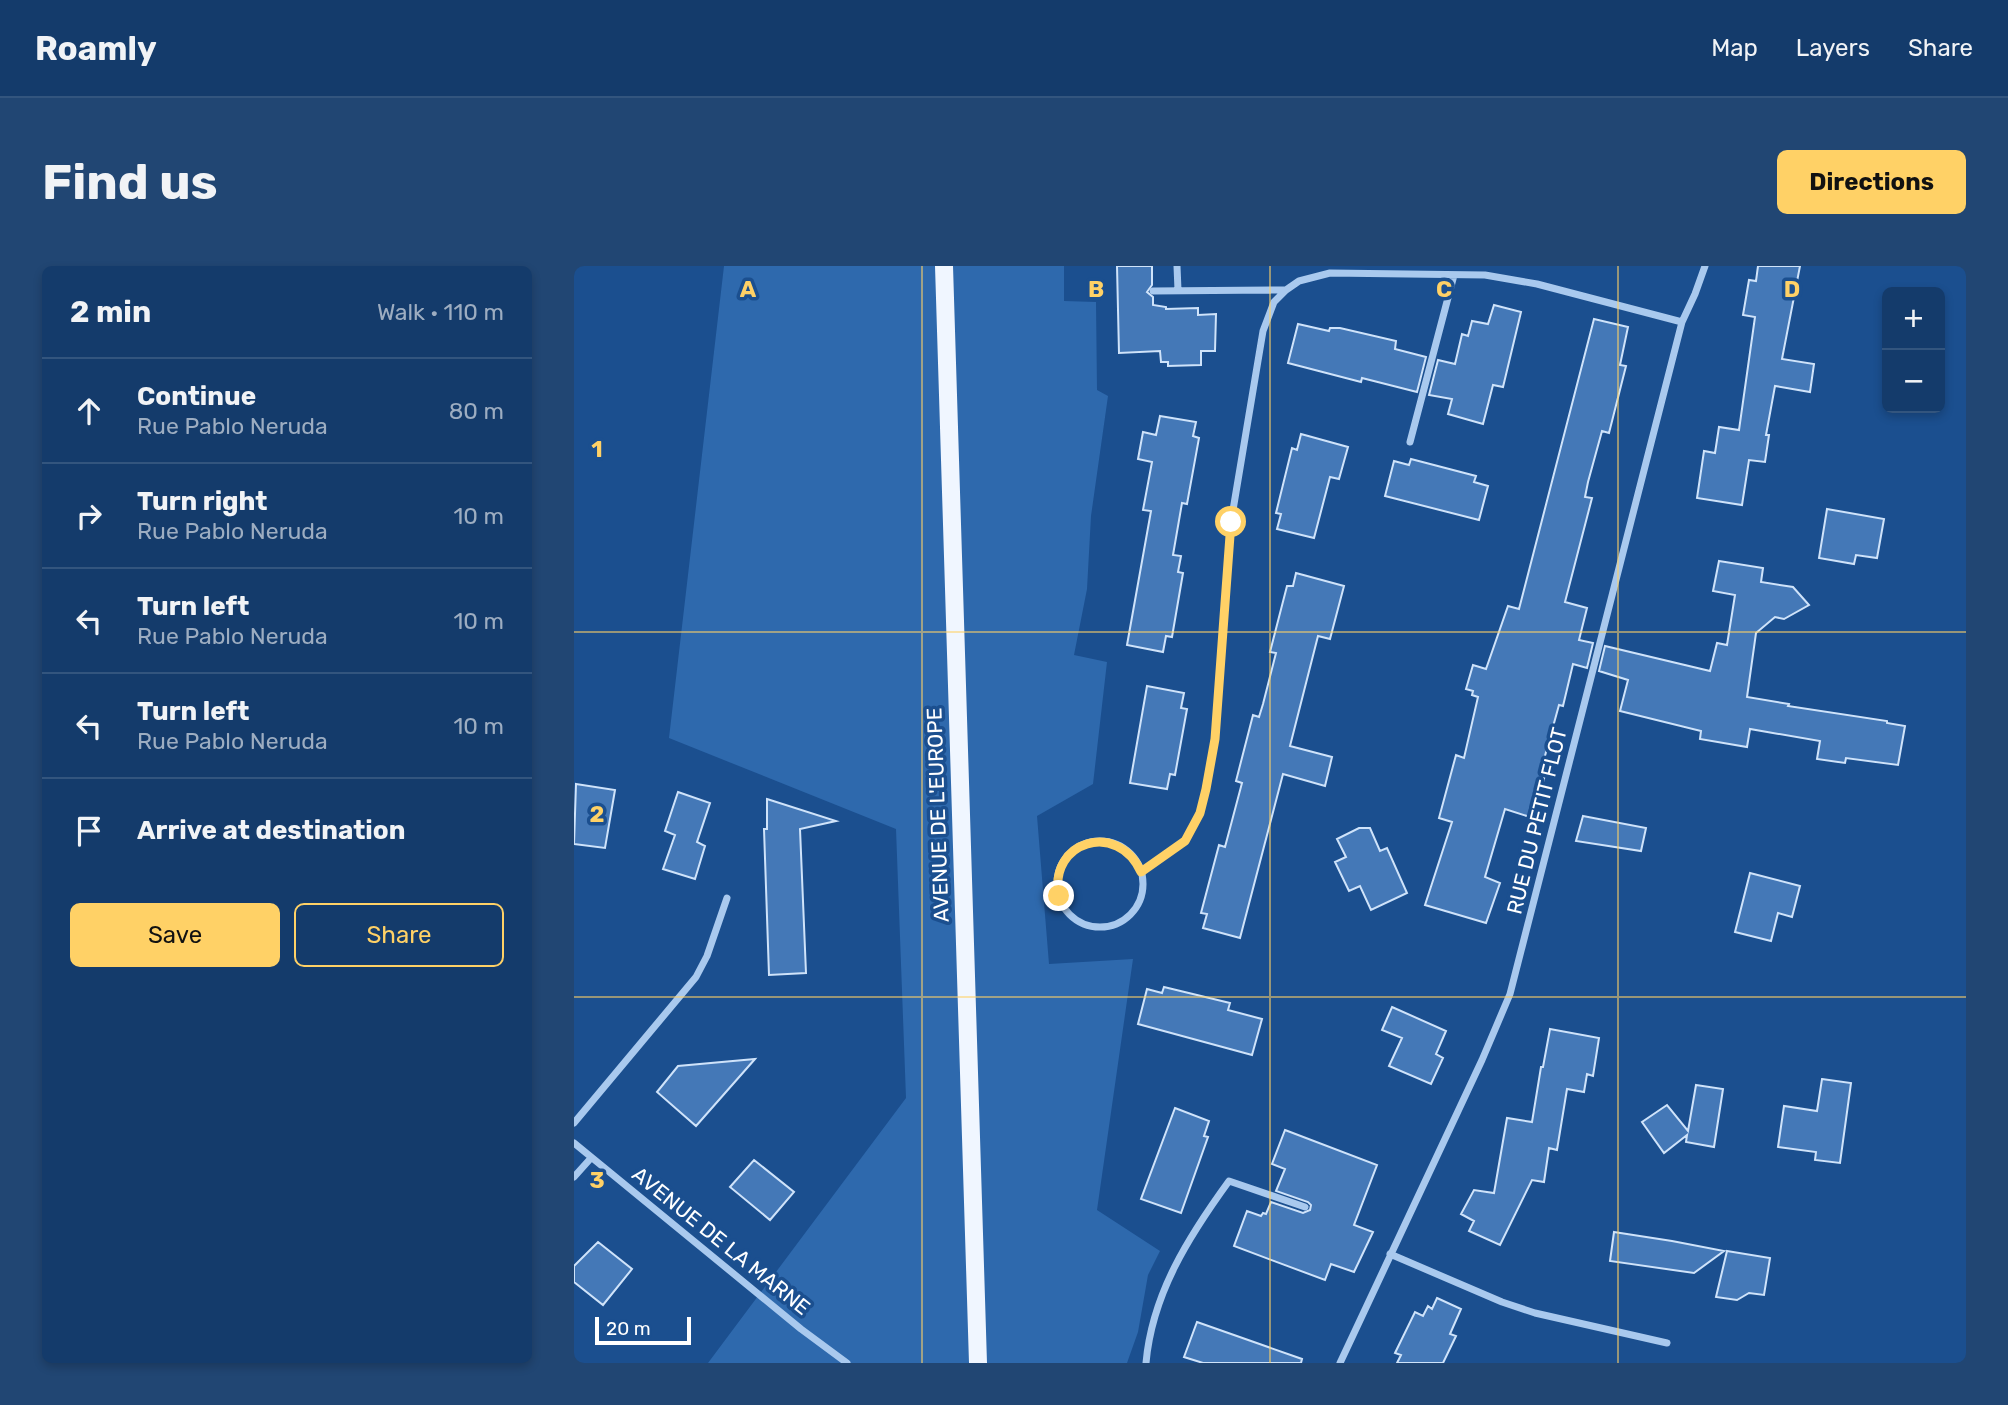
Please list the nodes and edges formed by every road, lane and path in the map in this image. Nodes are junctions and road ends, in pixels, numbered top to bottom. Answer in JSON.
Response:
{"nodes":[{"id":1,"x":944,"y":266,"type":"edge"},
{"id":2,"x":1177,"y":266,"type":"edge"},
{"id":3,"x":1705,"y":266,"type":"edge"},
{"id":4,"x":1454,"y":275,"type":"junction"},
{"id":5,"x":1178,"y":290,"type":"junction"},
{"id":6,"x":1286,"y":290,"type":"junction"},
{"id":7,"x":1153,"y":291,"type":"dead end"},
{"id":8,"x":1682,"y":322,"type":"junction"},
{"id":9,"x":1410,"y":442,"type":"dead end"},
{"id":10,"x":1141,"y":872,"type":"junction"},
{"id":11,"x":727,"y":898,"type":"dead end"},
{"id":12,"x":574,"y":1123,"type":"edge"},
{"id":13,"x":574,"y":1143,"type":"edge"},
{"id":14,"x":591,"y":1158,"type":"junction"},
{"id":15,"x":574,"y":1177,"type":"edge"},
{"id":16,"x":1305,"y":1207,"type":"dead end"},
{"id":17,"x":1390,"y":1254,"type":"junction"},
{"id":18,"x":1667,"y":1343,"type":"dead end"},
{"id":19,"x":847,"y":1363,"type":"edge"},
{"id":20,"x":978,"y":1363,"type":"edge"},
{"id":21,"x":1146,"y":1363,"type":"edge"},
{"id":22,"x":1340,"y":1363,"type":"edge"}],
"edges":[{"from":1,"to":20,"type":"main road","name":"AVENUE DE L'EUROPE"},
{"from":2,"to":5,"type":"street"},
{"from":3,"to":8,"type":"street","name":"RUE DU PETIT FLOT"},
{"from":4,"to":6,"type":"street"},
{"from":4,"to":8,"type":"street"},
{"from":4,"to":9,"type":"street"},
{"from":5,"to":6,"type":"street"},
{"from":5,"to":7,"type":"street"},
{"from":6,"to":10,"type":"street"},
{"from":8,"to":17,"type":"street","name":"RUE DU PETIT FLOT"},
{"from":10,"to":10,"type":"street"},
{"from":11,"to":12,"type":"street"},
{"from":13,"to":14,"type":"street","name":"AVENUE DE LA MARNE"},
{"from":14,"to":15,"type":"street"},
{"from":14,"to":19,"type":"street","name":"AVENUE DE LA MARNE"},
{"from":16,"to":21,"type":"street"},
{"from":17,"to":18,"type":"street"},
{"from":17,"to":22,"type":"street","name":"RUE DU PETIT FLOT"}]}
